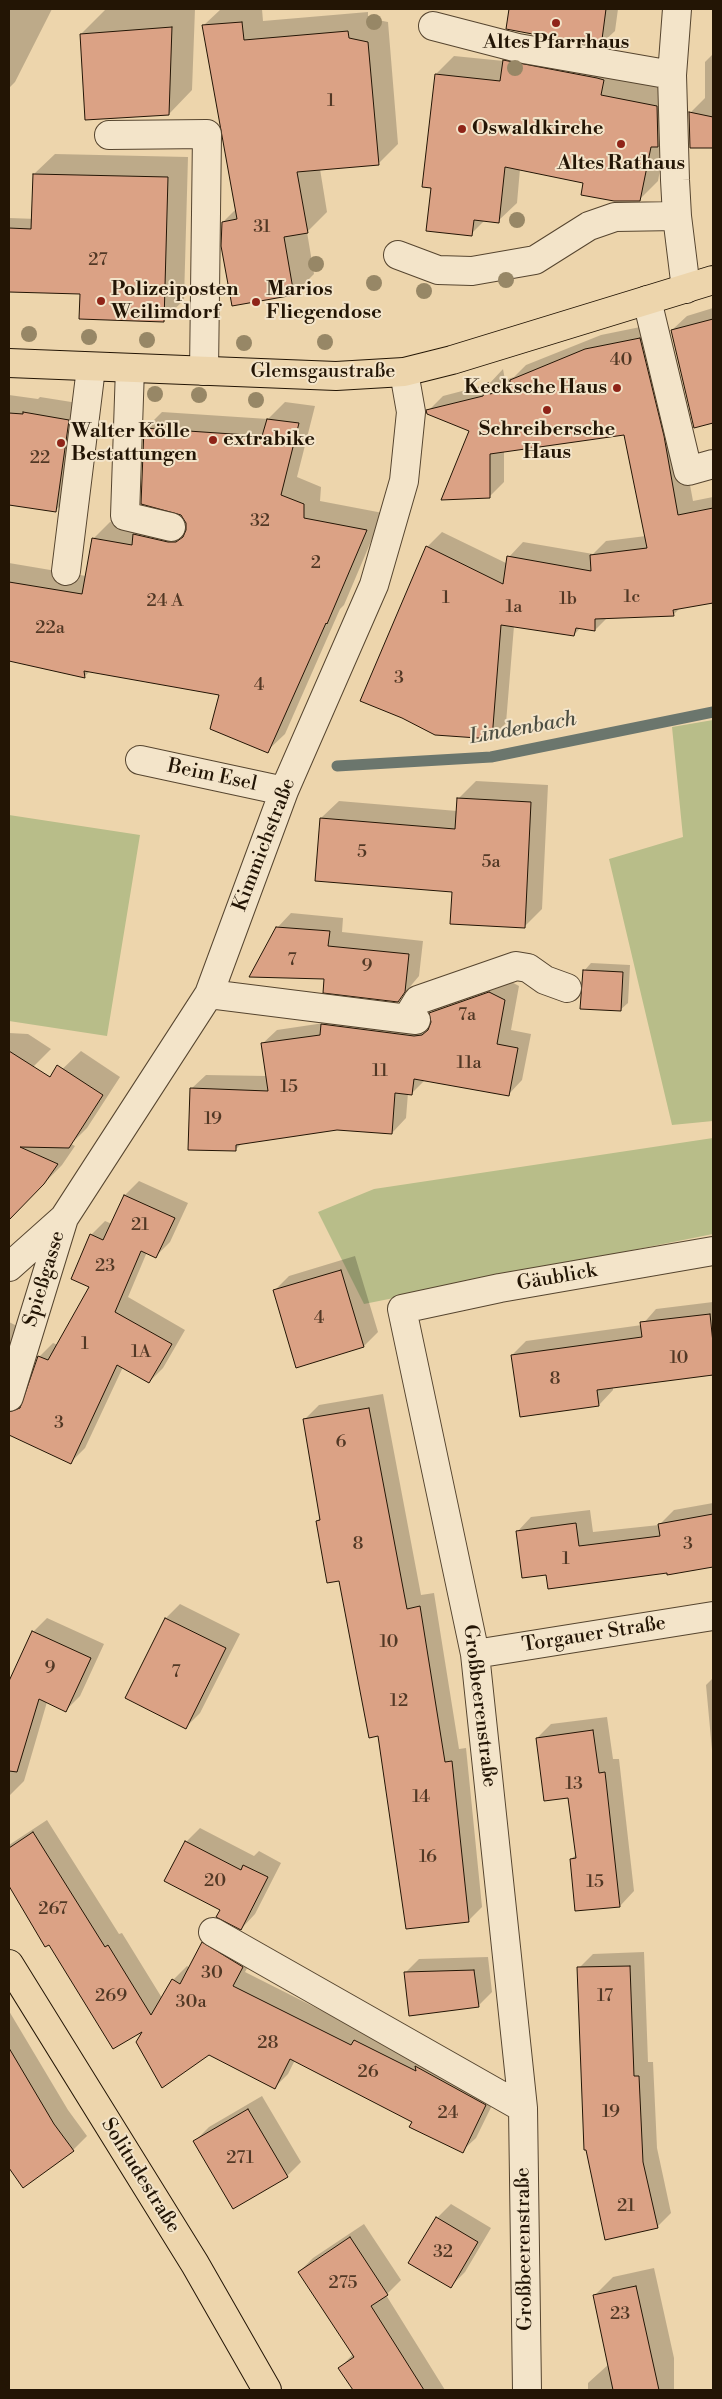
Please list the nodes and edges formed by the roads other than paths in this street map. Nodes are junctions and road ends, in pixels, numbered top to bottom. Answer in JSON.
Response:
{"nodes":[{"id":1,"x":677,"y":9,"type":"edge"},
{"id":2,"x":433,"y":26,"type":"dead end"},
{"id":3,"x":672,"y":75,"type":"junction"},
{"id":4,"x":109,"y":135,"type":"dead end"},
{"id":5,"x":677,"y":216,"type":"junction"},
{"id":6,"x":398,"y":255,"type":"dead end"},
{"id":7,"x":713,"y":280,"type":"edge"},
{"id":8,"x":686,"y":289,"type":"junction"},
{"id":9,"x":647,"y":300,"type":"junction"},
{"id":10,"x":9,"y":363,"type":"edge"},
{"id":11,"x":91,"y":368,"type":"junction"},
{"id":12,"x":130,"y":368,"type":"junction"},
{"id":13,"x":204,"y":370,"type":"junction"},
{"id":14,"x":404,"y":372,"type":"junction"},
{"id":15,"x":713,"y":464,"type":"edge"},
{"id":16,"x":171,"y":527,"type":"dead end"},
{"id":17,"x":66,"y":571,"type":"dead end"},
{"id":18,"x":140,"y":760,"type":"dead end"},
{"id":19,"x":284,"y":791,"type":"junction"},
{"id":20,"x":567,"y":988,"type":"dead end"},
{"id":21,"x":209,"y":994,"type":"junction"},
{"id":22,"x":64,"y":1218,"type":"junction"},
{"id":23,"x":713,"y":1251,"type":"edge"},
{"id":24,"x":9,"y":1267,"type":"edge"},
{"id":25,"x":402,"y":1309,"type":"joint"},
{"id":26,"x":9,"y":1397,"type":"edge"},
{"id":27,"x":713,"y":1616,"type":"edge"},
{"id":28,"x":476,"y":1654,"type":"junction"},
{"id":29,"x":213,"y":1932,"type":"dead end"},
{"id":30,"x":9,"y":1964,"type":"edge"},
{"id":31,"x":524,"y":2108,"type":"junction"},
{"id":32,"x":267,"y":2390,"type":"edge"},
{"id":33,"x":527,"y":2390,"type":"edge"}],
"edges":[{"from":1,"to":3,"type":"street"},
{"from":2,"to":3,"type":"street"},
{"from":3,"to":5,"type":"street"},
{"from":4,"to":13,"type":"street"},
{"from":5,"to":6,"type":"street"},
{"from":5,"to":8,"type":"street"},
{"from":7,"to":8,"type":"main road","name":"Glemsgaustraße"},
{"from":8,"to":9,"type":"main road","name":"Glemsgaustraße"},
{"from":9,"to":14,"type":"main road","name":"Glemsgaustraße"},
{"from":9,"to":15,"type":"street"},
{"from":10,"to":11,"type":"main road","name":"Glemsgaustraße"},
{"from":11,"to":12,"type":"main road","name":"Glemsgaustraße"},
{"from":11,"to":17,"type":"street"},
{"from":12,"to":13,"type":"main road","name":"Glemsgaustraße"},
{"from":12,"to":16,"type":"street"},
{"from":13,"to":14,"type":"main road","name":"Glemsgaustraße"},
{"from":14,"to":19,"type":"street","name":"Kimmichstraße"},
{"from":18,"to":19,"type":"street","name":"Beim Esel"},
{"from":19,"to":21,"type":"street","name":"Kimmichstraße"},
{"from":20,"to":21,"type":"street"},
{"from":21,"to":22,"type":"street","name":"Kimmichstraße"},
{"from":22,"to":24,"type":"street","name":"Kimmichstraße"},
{"from":22,"to":26,"type":"street","name":"Spießgasse"},
{"from":23,"to":25,"type":"street","name":"Gäublick"},
{"from":25,"to":28,"type":"street","name":"Großbeerenstraße"},
{"from":27,"to":28,"type":"street","name":"Torgauer Straße"},
{"from":28,"to":31,"type":"street","name":"Großbeerenstraße"},
{"from":29,"to":31,"type":"street"},
{"from":30,"to":32,"type":"main road","name":"Solitudestraße"},
{"from":31,"to":33,"type":"street","name":"Großbeerenstraße"}]}
